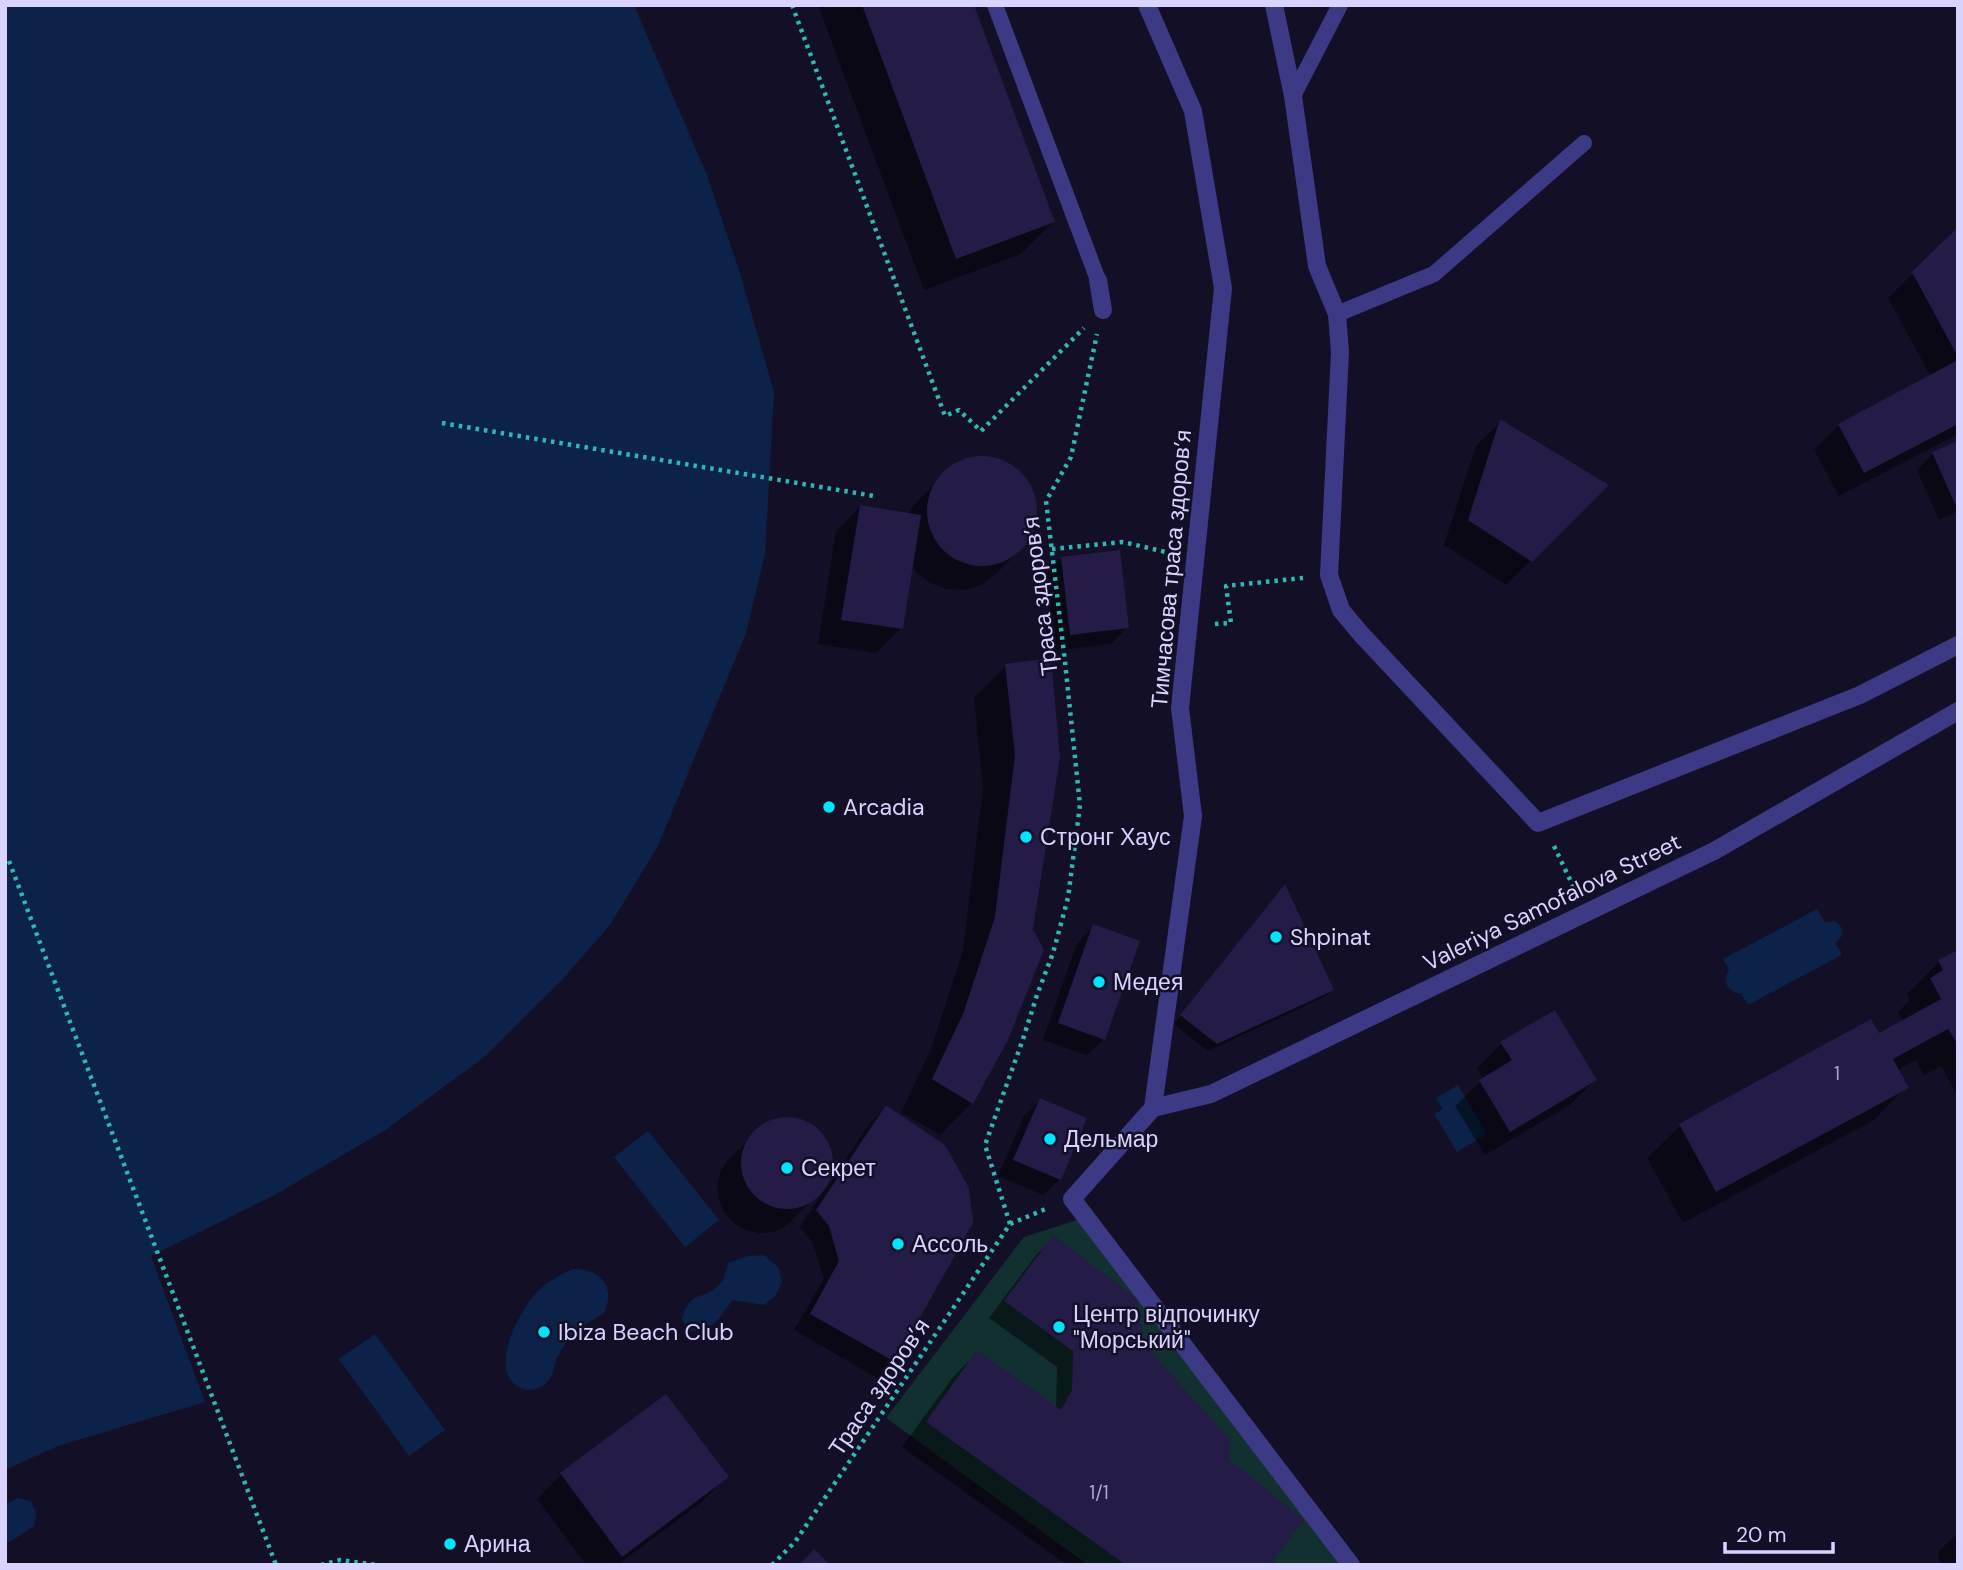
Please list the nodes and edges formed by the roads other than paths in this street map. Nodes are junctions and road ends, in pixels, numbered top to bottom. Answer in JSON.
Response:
{"nodes":[{"id":1,"x":995,"y":5,"type":"edge"},
{"id":2,"x":1147,"y":5,"type":"edge"},
{"id":3,"x":1274,"y":5,"type":"edge"},
{"id":4,"x":1340,"y":5,"type":"edge"},
{"id":5,"x":1293,"y":96,"type":"junction"},
{"id":6,"x":1584,"y":143,"type":"dead end"},
{"id":7,"x":1098,"y":280,"type":"joint"},
{"id":8,"x":1103,"y":310,"type":"road end"},
{"id":9,"x":1336,"y":314,"type":"junction"},
{"id":10,"x":1958,"y":645,"type":"edge"},
{"id":11,"x":1958,"y":711,"type":"edge"},
{"id":12,"x":1153,"y":1108,"type":"junction"},
{"id":13,"x":1351,"y":1565,"type":"edge"}],
"edges":[{"from":1,"to":7,"type":"lane"},
{"from":2,"to":12,"type":"street","name":"Тимчасова траса здоров’я"},
{"from":3,"to":5,"type":"street"},
{"from":4,"to":5,"type":"lane"},
{"from":5,"to":9,"type":"street"},
{"from":6,"to":9,"type":"lane"},
{"from":7,"to":8,"type":"street"},
{"from":9,"to":10,"type":"street"},
{"from":11,"to":12,"type":"street","name":"Valeriya Samofalova Street"},
{"from":12,"to":13,"type":"street"}]}
